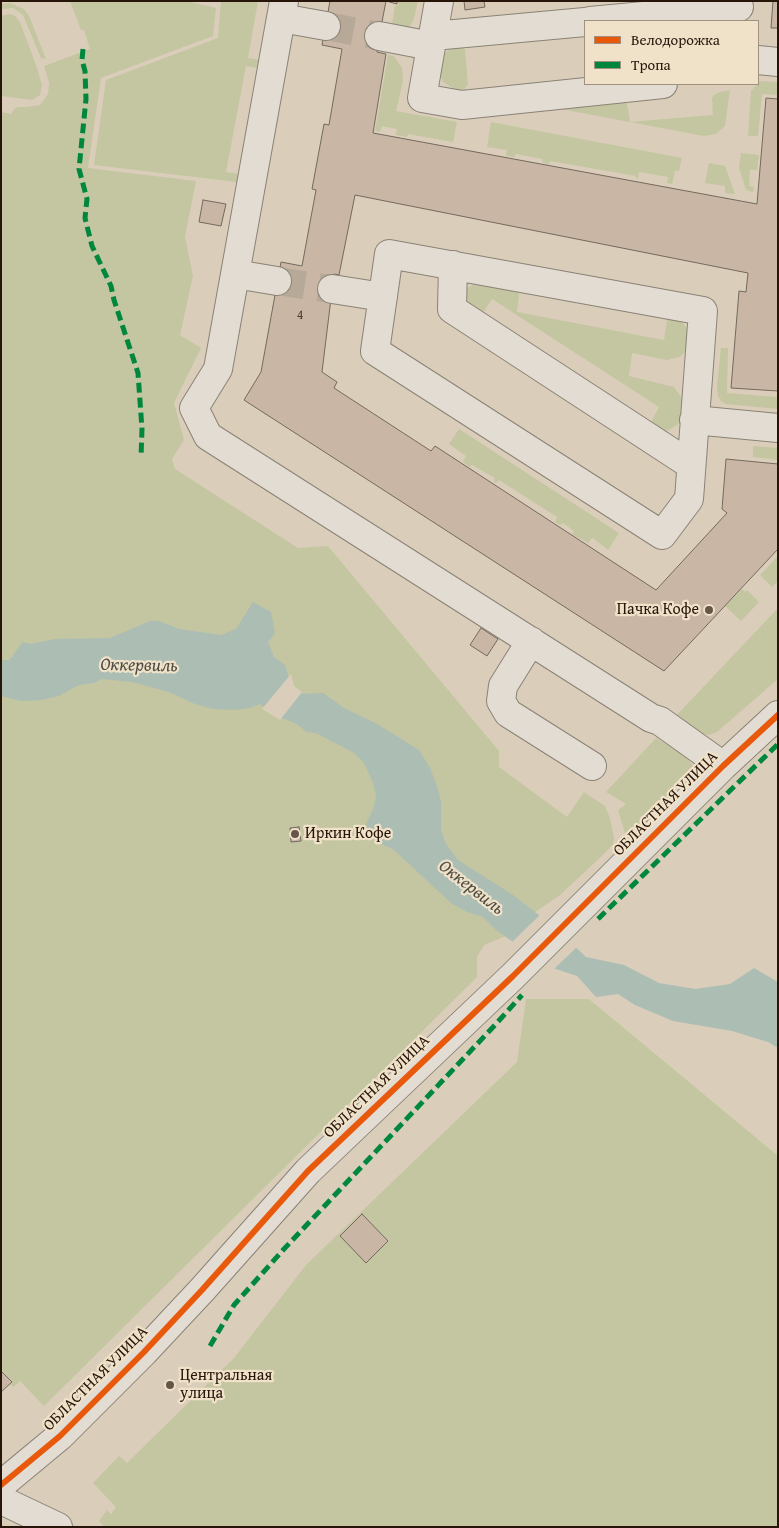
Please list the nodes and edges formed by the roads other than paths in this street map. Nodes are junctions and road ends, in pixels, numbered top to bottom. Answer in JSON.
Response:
{"nodes":[{"id":1,"x":439,"y":1,"type":"edge"},
{"id":2,"x":283,"y":10,"type":"edge"},
{"id":3,"x":739,"y":10,"type":"edge"},
{"id":4,"x":604,"y":20,"type":"edge"},
{"id":5,"x":584,"y":22,"type":"edge"},
{"id":6,"x":326,"y":26,"type":"tunnel mouth"},
{"id":7,"x":380,"y":36,"type":"tunnel mouth"},
{"id":8,"x":432,"y":41,"type":"junction"},
{"id":9,"x":759,"y":60,"type":"edge"},
{"id":10,"x":778,"y":62,"type":"edge"},
{"id":11,"x":653,"y":85,"type":"edge"},
{"id":12,"x":453,"y":265,"type":"junction"},
{"id":13,"x":235,"y":274,"type":"junction"},
{"id":14,"x":277,"y":281,"type":"tunnel mouth"},
{"id":15,"x":332,"y":289,"type":"tunnel mouth"},
{"id":16,"x":383,"y":297,"type":"junction"},
{"id":17,"x":694,"y":420,"type":"junction"},
{"id":18,"x":778,"y":428,"type":"edge"},
{"id":19,"x":692,"y":466,"type":"junction"},
{"id":20,"x":531,"y":641,"type":"junction"},
{"id":21,"x":778,"y":714,"type":"edge"},
{"id":22,"x":592,"y":766,"type":"dead end"},
{"id":23,"x":723,"y":766,"type":"junction"},
{"id":24,"x":1,"y":1485,"type":"edge"},
{"id":25,"x":1,"y":1500,"type":"edge"},
{"id":26,"x":1,"y":1505,"type":"edge"},
{"id":27,"x":24,"y":1527,"type":"edge"},
{"id":28,"x":58,"y":1527,"type":"edge"}],
"edges":[{"from":1,"to":8,"type":"street"},
{"from":2,"to":6,"type":"street"},
{"from":2,"to":13,"type":"street"},
{"from":3,"to":4,"type":"street"},
{"from":5,"to":8,"type":"street"},
{"from":7,"to":8,"type":"street"},
{"from":8,"to":11,"type":"street"},
{"from":9,"to":10,"type":"street"},
{"from":12,"to":16,"type":"street"},
{"from":12,"to":17,"type":"street"},
{"from":12,"to":19,"type":"street"},
{"from":13,"to":14,"type":"street"},
{"from":13,"to":20,"type":"street"},
{"from":15,"to":16,"type":"street"},
{"from":16,"to":19,"type":"street"},
{"from":17,"to":18,"type":"street"},
{"from":17,"to":19,"type":"street"},
{"from":20,"to":22,"type":"street"},
{"from":20,"to":23,"type":"street"},
{"from":21,"to":23,"type":"street","name":"ОБЛАСТНАЯ УЛИЦА"},
{"from":23,"to":24,"type":"street","name":"ОБЛАСТНАЯ УЛИЦА"},
{"from":25,"to":28,"type":"street"},
{"from":26,"to":27,"type":"street"}]}
